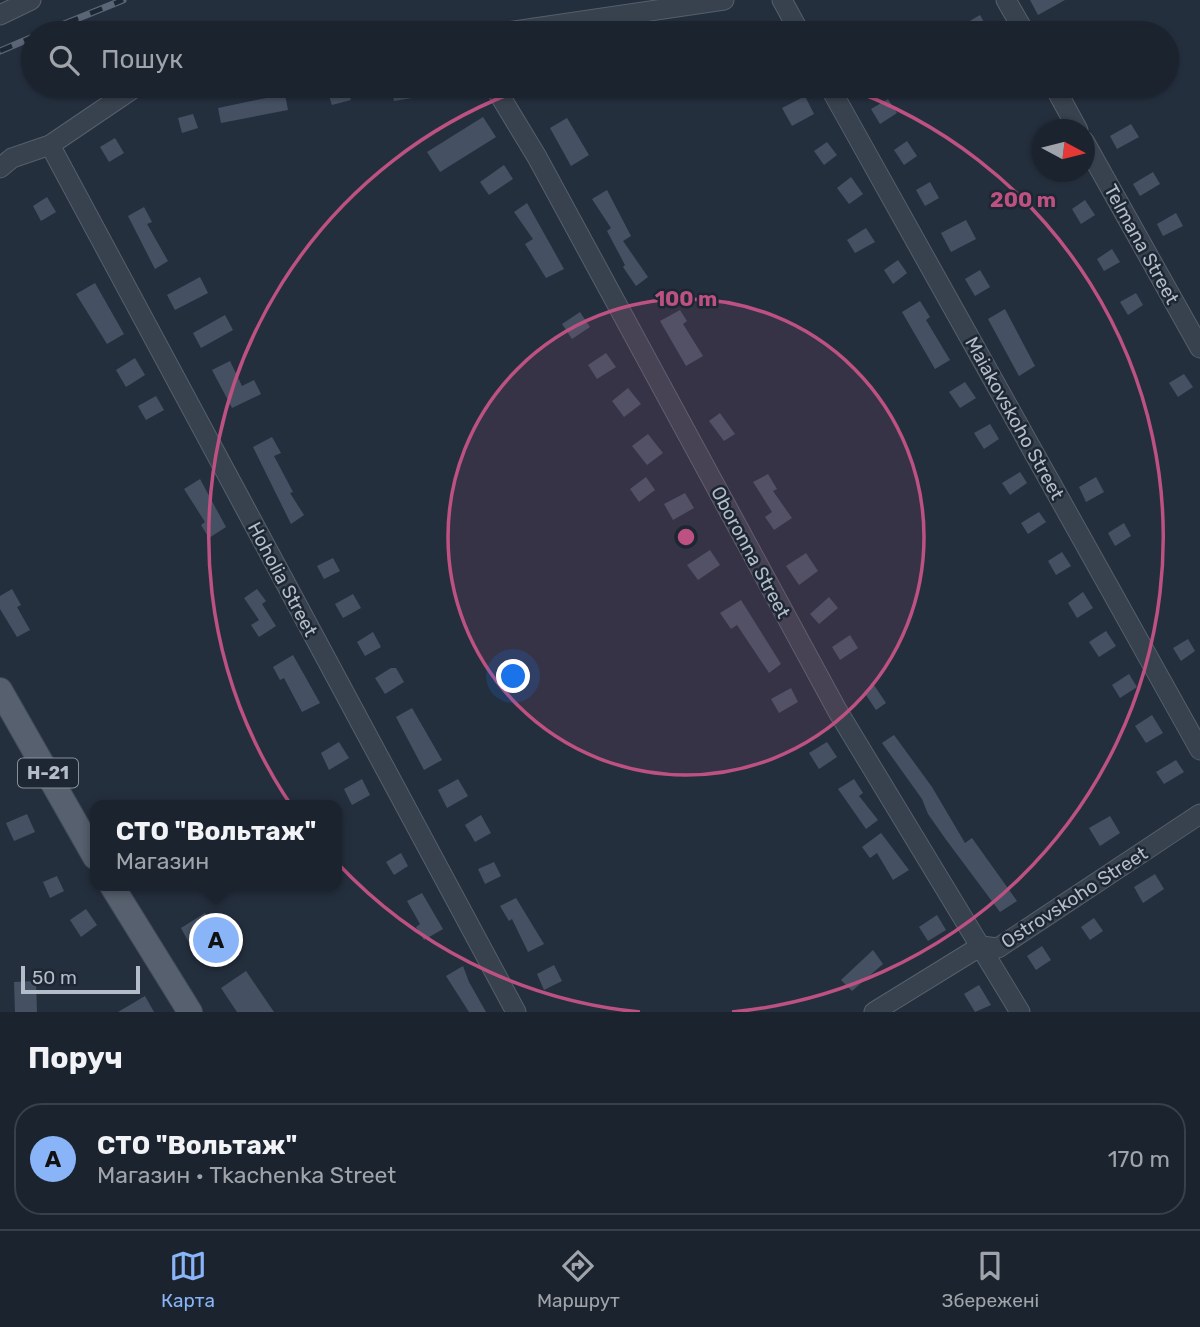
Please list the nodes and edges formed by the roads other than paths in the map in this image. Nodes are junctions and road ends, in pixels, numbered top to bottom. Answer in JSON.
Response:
{"nodes":[{"id":1,"x":31,"y":0,"type":"edge"},
{"id":2,"x":724,"y":0,"type":"edge"},
{"id":3,"x":782,"y":0,"type":"edge"},
{"id":4,"x":1006,"y":0,"type":"edge"},
{"id":5,"x":0,"y":15,"type":"edge"},
{"id":6,"x":582,"y":21,"type":"edge"},
{"id":7,"x":793,"y":21,"type":"edge"},
{"id":8,"x":1018,"y":21,"type":"edge"},
{"id":9,"x":119,"y":98,"type":"edge"},
{"id":10,"x":501,"y":98,"type":"edge"},
{"id":11,"x":837,"y":98,"type":"edge"},
{"id":12,"x":1061,"y":98,"type":"edge"},
{"id":13,"x":1072,"y":119,"type":"edge"},
{"id":14,"x":50,"y":145,"type":"junction"},
{"id":15,"x":1095,"y":161,"type":"edge"},
{"id":16,"x":0,"y":168,"type":"edge"},
{"id":17,"x":1200,"y":348,"type":"edge"},
{"id":18,"x":0,"y":690,"type":"edge"},
{"id":19,"x":1200,"y":750,"type":"edge"},
{"id":20,"x":1200,"y":814,"type":"edge"},
{"id":21,"x":90,"y":848,"type":"edge"},
{"id":22,"x":115,"y":891,"type":"edge"},
{"id":23,"x":981,"y":946,"type":"junction"},
{"id":24,"x":190,"y":1012,"type":"edge"},
{"id":25,"x":516,"y":1012,"type":"edge"},
{"id":26,"x":874,"y":1012,"type":"edge"},
{"id":27,"x":1020,"y":1012,"type":"edge"}],
"edges":[{"from":1,"to":5,"type":"street"},
{"from":2,"to":6,"type":"street"},
{"from":3,"to":7,"type":"street"},
{"from":4,"to":8,"type":"street"},
{"from":9,"to":14,"type":"street"},
{"from":10,"to":23,"type":"street","name":"Oboronna Street"},
{"from":11,"to":19,"type":"street","name":"Maiakovskoho Street"},
{"from":12,"to":13,"type":"street"},
{"from":14,"to":16,"type":"street"},
{"from":14,"to":25,"type":"street","name":"Hoholia Street"},
{"from":15,"to":17,"type":"street","name":"Telmana Street"},
{"from":18,"to":21,"type":"main road","number":"Н-21"},
{"from":20,"to":23,"type":"street","name":"Ostrovskoho Street"},
{"from":22,"to":24,"type":"main road"},
{"from":23,"to":26,"type":"street","name":"Ostrovskoho Street"},
{"from":23,"to":27,"type":"street","name":"Oboronna Street"}]}
